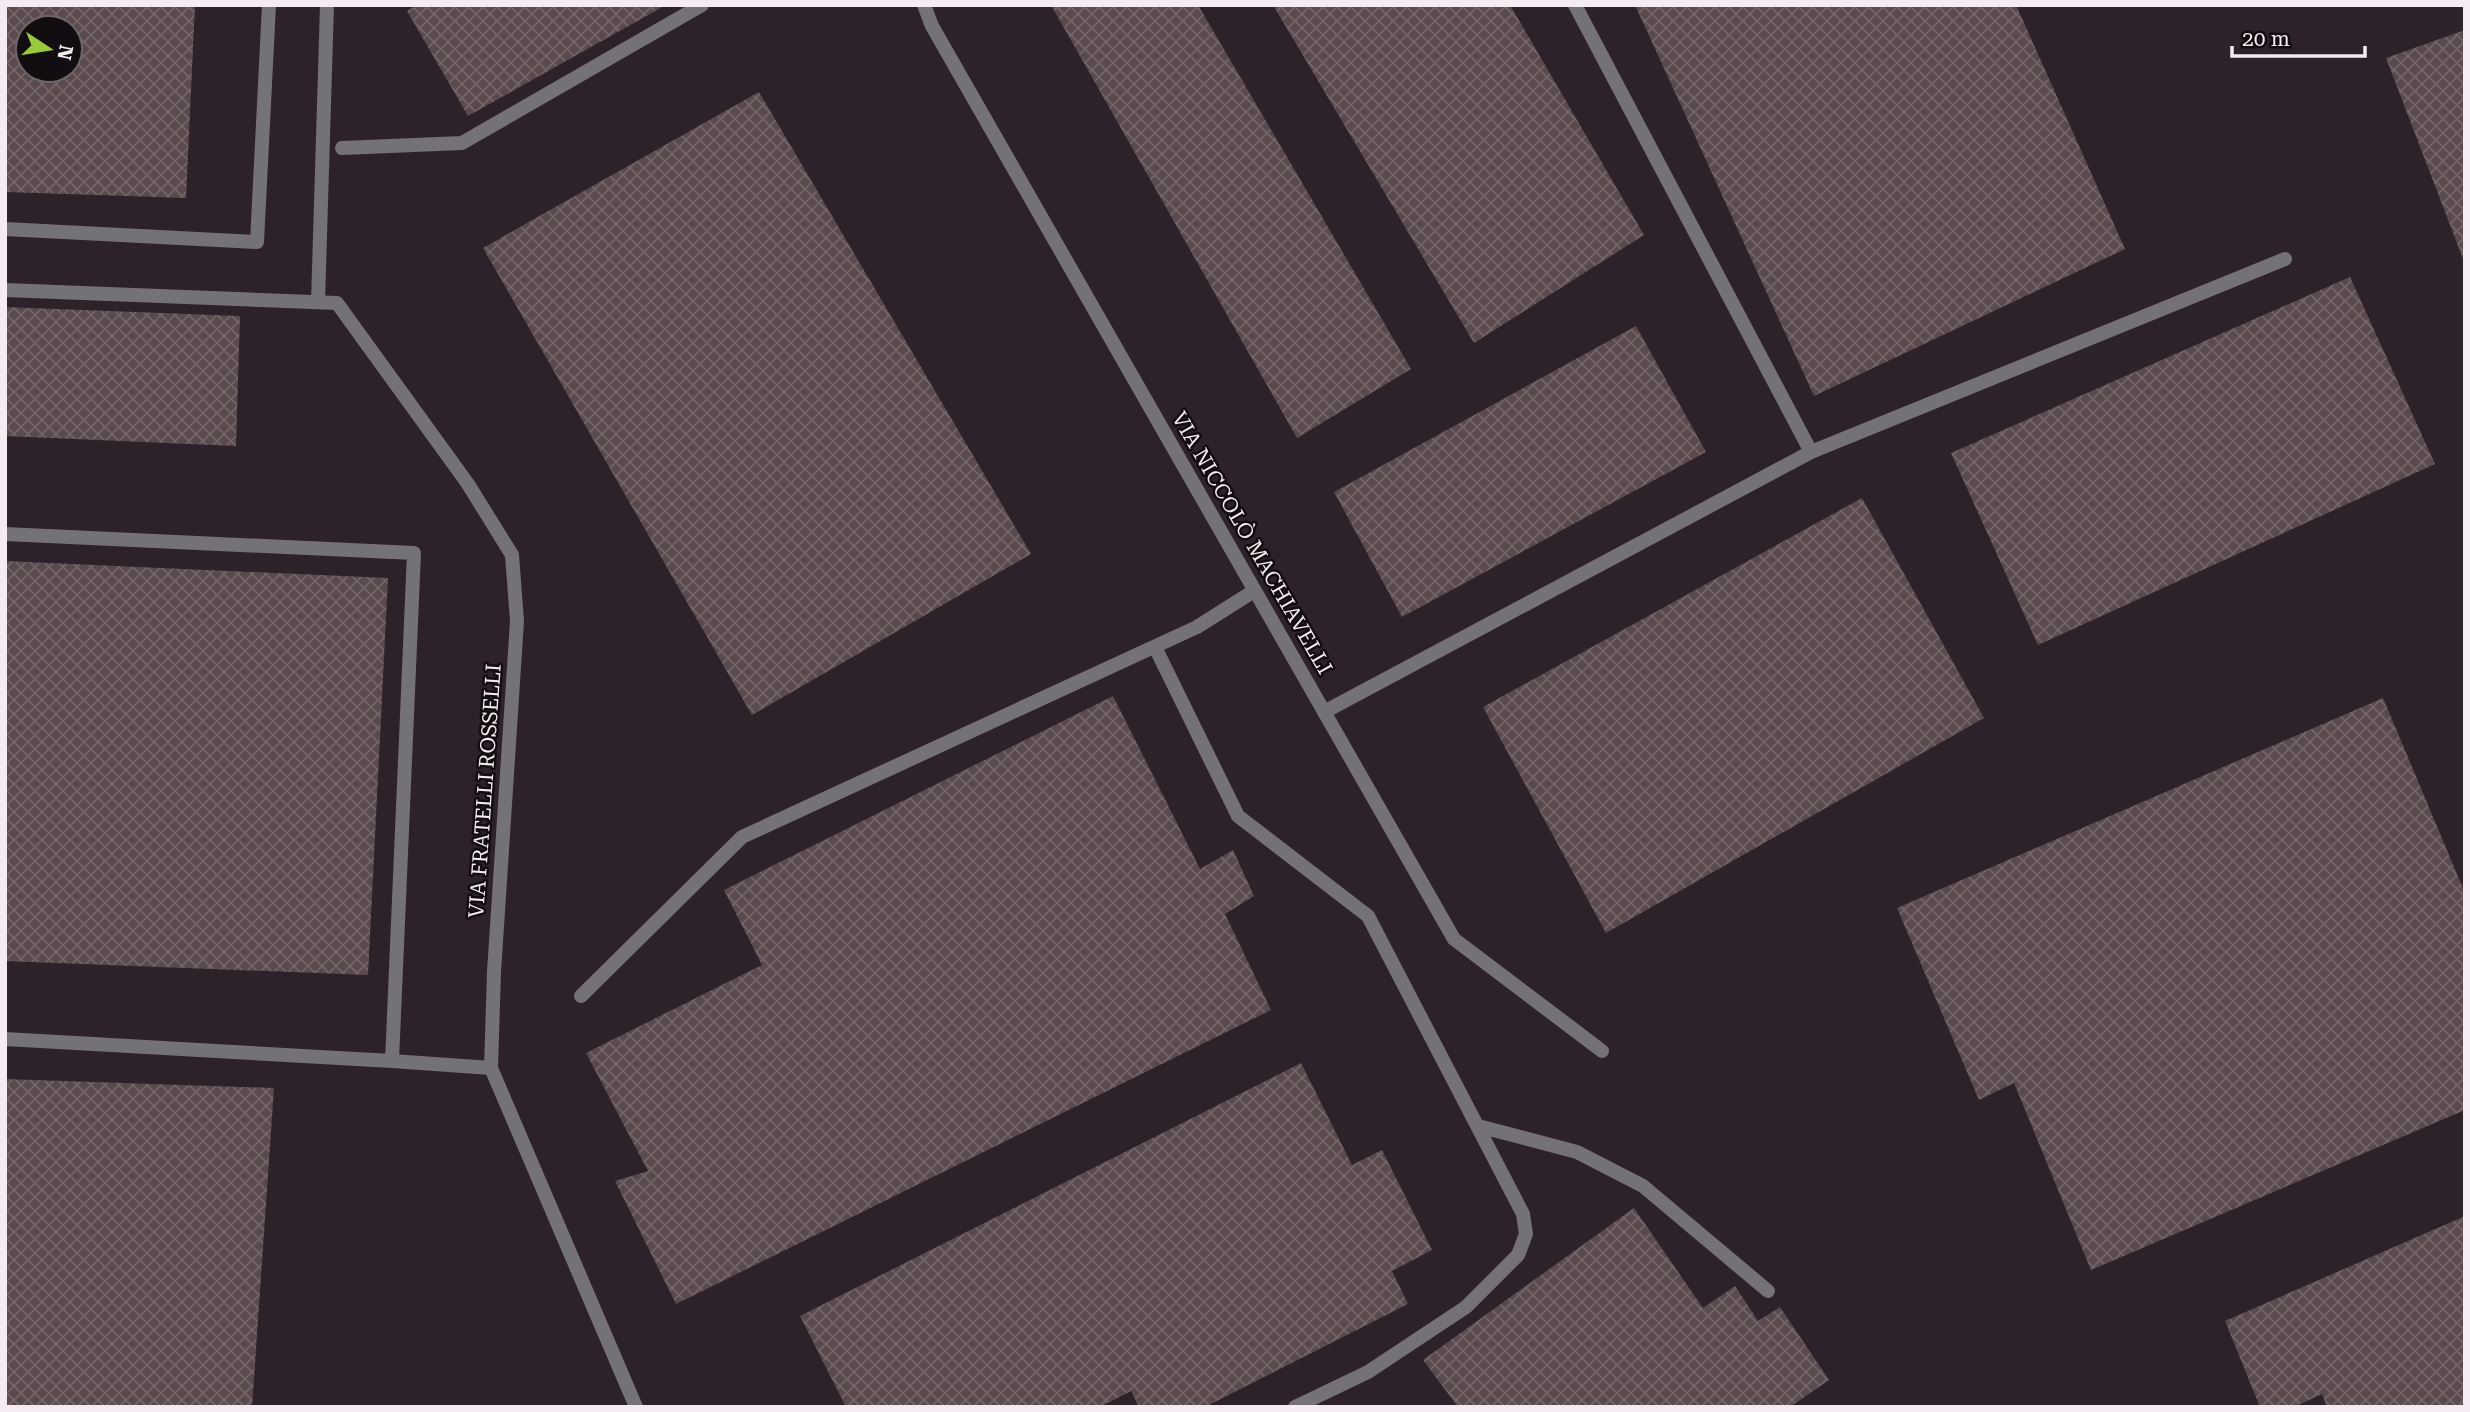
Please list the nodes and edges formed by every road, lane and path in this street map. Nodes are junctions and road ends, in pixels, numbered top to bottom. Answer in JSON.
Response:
{"nodes":[{"id":1,"x":268,"y":5,"type":"edge"},
{"id":2,"x":327,"y":5,"type":"edge"},
{"id":3,"x":702,"y":5,"type":"edge"},
{"id":4,"x":925,"y":5,"type":"edge"},
{"id":5,"x":1576,"y":5,"type":"edge"},
{"id":6,"x":342,"y":148,"type":"dead end"},
{"id":7,"x":5,"y":229,"type":"edge"},
{"id":8,"x":2285,"y":259,"type":"dead end"},
{"id":9,"x":5,"y":290,"type":"edge"},
{"id":10,"x":318,"y":302,"type":"junction"},
{"id":11,"x":1811,"y":452,"type":"junction"},
{"id":12,"x":5,"y":534,"type":"edge"},
{"id":13,"x":1254,"y":591,"type":"junction"},
{"id":14,"x":1155,"y":647,"type":"junction"},
{"id":15,"x":1324,"y":712,"type":"junction"},
{"id":16,"x":581,"y":996,"type":"dead end"},
{"id":17,"x":5,"y":1039,"type":"edge"},
{"id":18,"x":1602,"y":1051,"type":"dead end"},
{"id":19,"x":392,"y":1061,"type":"junction"},
{"id":20,"x":491,"y":1068,"type":"junction"},
{"id":21,"x":1478,"y":1126,"type":"junction"},
{"id":22,"x":1768,"y":1291,"type":"dead end"},
{"id":23,"x":636,"y":1407,"type":"edge"},
{"id":24,"x":1295,"y":1407,"type":"edge"}],
"edges":[{"from":1,"to":7,"type":"street"},
{"from":2,"to":10,"type":"street"},
{"from":3,"to":6,"type":"street"},
{"from":4,"to":13,"type":"street","name":"VIA NICCOLÒ MACHIAVELLI"},
{"from":5,"to":11,"type":"street"},
{"from":8,"to":11,"type":"street"},
{"from":9,"to":10,"type":"street","name":"VIA FRATELLI ROSSELLI"},
{"from":10,"to":20,"type":"street","name":"VIA FRATELLI ROSSELLI"},
{"from":11,"to":15,"type":"street"},
{"from":12,"to":19,"type":"street"},
{"from":13,"to":14,"type":"street"},
{"from":13,"to":15,"type":"street","name":"VIA NICCOLÒ MACHIAVELLI"},
{"from":14,"to":16,"type":"street"},
{"from":14,"to":21,"type":"street"},
{"from":15,"to":18,"type":"street","name":"VIA NICCOLÒ MACHIAVELLI"},
{"from":17,"to":19,"type":"street"},
{"from":19,"to":20,"type":"street"},
{"from":20,"to":23,"type":"street","name":"VIA FRATELLI ROSSELLI"},
{"from":21,"to":22,"type":"street"},
{"from":21,"to":24,"type":"street"}]}
